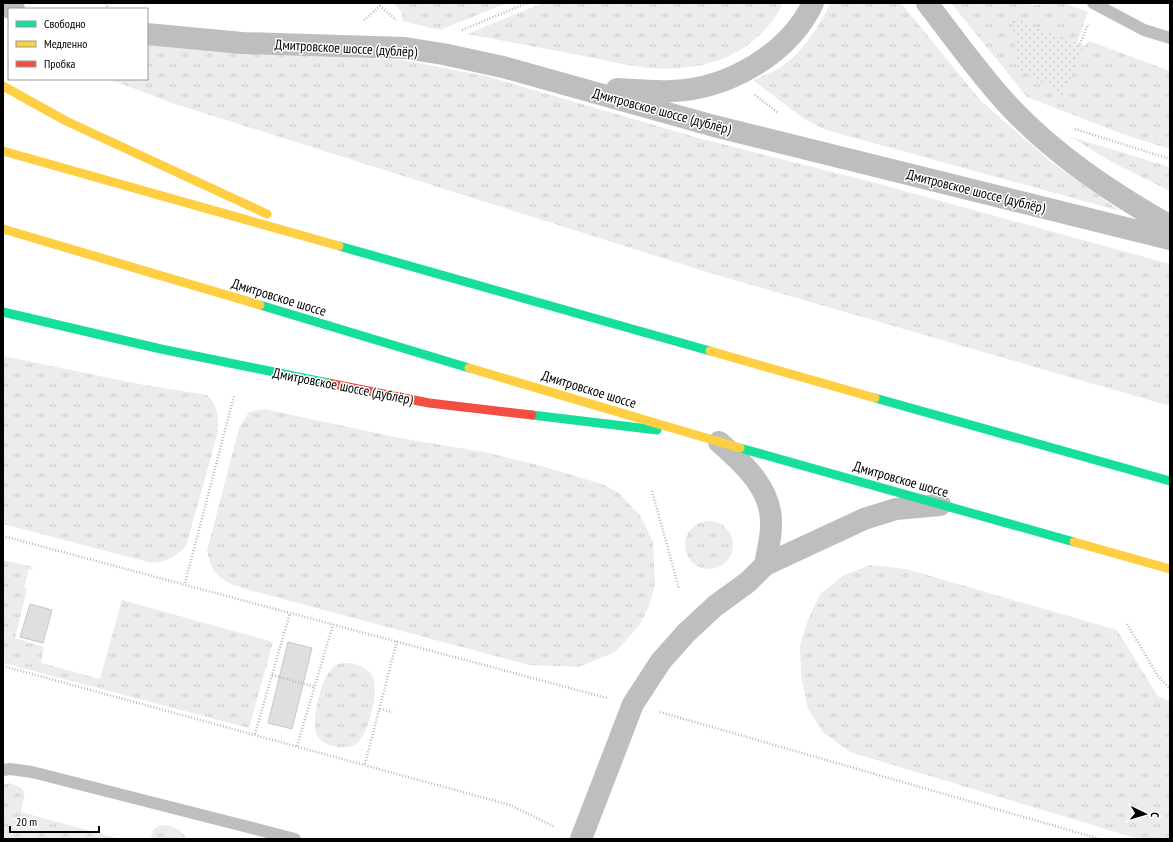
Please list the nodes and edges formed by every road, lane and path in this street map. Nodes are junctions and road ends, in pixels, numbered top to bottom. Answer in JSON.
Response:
{"nodes":[{"id":1,"x":526,"y":3,"type":"edge"},
{"id":2,"x":812,"y":3,"type":"edge"},
{"id":3,"x":927,"y":3,"type":"edge"},
{"id":4,"x":1093,"y":3,"type":"edge"},
{"id":5,"x":455,"y":33,"type":"dead end"},
{"id":6,"x":148,"y":34,"type":"edge"},
{"id":7,"x":1170,"y":38,"type":"edge"},
{"id":8,"x":3,"y":86,"type":"edge"},
{"id":9,"x":571,"y":86,"type":"junction"},
{"id":10,"x":1069,"y":127,"type":"dead end"},
{"id":11,"x":3,"y":151,"type":"edge"},
{"id":12,"x":1170,"y":159,"type":"edge"},
{"id":13,"x":1170,"y":226,"type":"edge"},
{"id":14,"x":3,"y":229,"type":"edge"},
{"id":15,"x":1170,"y":238,"type":"edge"},
{"id":16,"x":359,"y":252,"type":"junction"},
{"id":17,"x":3,"y":312,"type":"edge"},
{"id":18,"x":234,"y":396,"type":"dead end"},
{"id":19,"x":688,"y":433,"type":"junction"},
{"id":20,"x":719,"y":442,"type":"junction"},
{"id":21,"x":1170,"y":480,"type":"edge"},
{"id":22,"x":652,"y":491,"type":"dead end"},
{"id":23,"x":941,"y":504,"type":"junction"},
{"id":24,"x":3,"y":536,"type":"edge"},
{"id":25,"x":765,"y":565,"type":"junction"},
{"id":26,"x":1170,"y":569,"type":"edge"},
{"id":27,"x":185,"y":584,"type":"junction"},
{"id":28,"x":679,"y":589,"type":"dead end"},
{"id":29,"x":290,"y":613,"type":"junction"},
{"id":30,"x":1127,"y":624,"type":"dead end"},
{"id":31,"x":333,"y":625,"type":"junction"},
{"id":32,"x":397,"y":642,"type":"junction"},
{"id":33,"x":3,"y":666,"type":"edge"},
{"id":34,"x":272,"y":675,"type":"junction"},
{"id":35,"x":315,"y":687,"type":"junction"},
{"id":36,"x":1170,"y":689,"type":"edge"},
{"id":37,"x":633,"y":704,"type":"junction"},
{"id":38,"x":380,"y":709,"type":"junction"},
{"id":39,"x":392,"y":712,"type":"dead end"},
{"id":40,"x":256,"y":734,"type":"junction"},
{"id":41,"x":297,"y":746,"type":"junction"},
{"id":42,"x":364,"y":764,"type":"junction"},
{"id":43,"x":3,"y":770,"type":"edge"},
{"id":44,"x":554,"y":827,"type":"dead end"},
{"id":45,"x":268,"y":836,"type":"edge"},
{"id":46,"x":295,"y":839,"type":"edge"},
{"id":47,"x":581,"y":839,"type":"edge"},
{"id":48,"x":1100,"y":839,"type":"edge"}],
"edges":[{"from":1,"to":5,"type":"path"},
{"from":2,"to":9,"type":"street"},
{"from":3,"to":13,"type":"street"},
{"from":4,"to":7,"type":"lane"},
{"from":6,"to":9,"type":"street","name":"Дмитровское шоссе (дублёр)"},
{"from":8,"to":16,"type":"main road"},
{"from":9,"to":15,"type":"street","name":"Дмитровское шоссе (дублёр)"},
{"from":10,"to":12,"type":"path"},
{"from":11,"to":16,"type":"main road"},
{"from":14,"to":19,"type":"main road","name":"Дмитровское шоссе"},
{"from":16,"to":21,"type":"main road"},
{"from":17,"to":19,"type":"main road","name":"Дмитровское шоссе (дублёр)"},
{"from":18,"to":27,"type":"path"},
{"from":19,"to":20,"type":"main road","name":"Дмитровское шоссе"},
{"from":20,"to":23,"type":"main road","name":"Дмитровское шоссе"},
{"from":20,"to":25,"type":"street"},
{"from":22,"to":28,"type":"path"},
{"from":23,"to":25,"type":"street"},
{"from":23,"to":26,"type":"main road","name":"Дмитровское шоссе"},
{"from":24,"to":27,"type":"path"},
{"from":25,"to":37,"type":"street"},
{"from":27,"to":29,"type":"path"},
{"from":29,"to":31,"type":"path"},
{"from":29,"to":34,"type":"path"},
{"from":30,"to":36,"type":"path"},
{"from":31,"to":32,"type":"path"},
{"from":31,"to":35,"type":"path"},
{"from":32,"to":37,"type":"path"},
{"from":32,"to":38,"type":"path"},
{"from":33,"to":40,"type":"path"},
{"from":34,"to":35,"type":"path"},
{"from":34,"to":40,"type":"path"},
{"from":35,"to":41,"type":"path"},
{"from":37,"to":47,"type":"street"},
{"from":37,"to":48,"type":"path"},
{"from":38,"to":39,"type":"path"},
{"from":38,"to":42,"type":"path"},
{"from":40,"to":41,"type":"path"},
{"from":41,"to":42,"type":"path"},
{"from":42,"to":44,"type":"path"},
{"from":43,"to":45,"type":"lane"},
{"from":45,"to":46,"type":"lane"}]}
